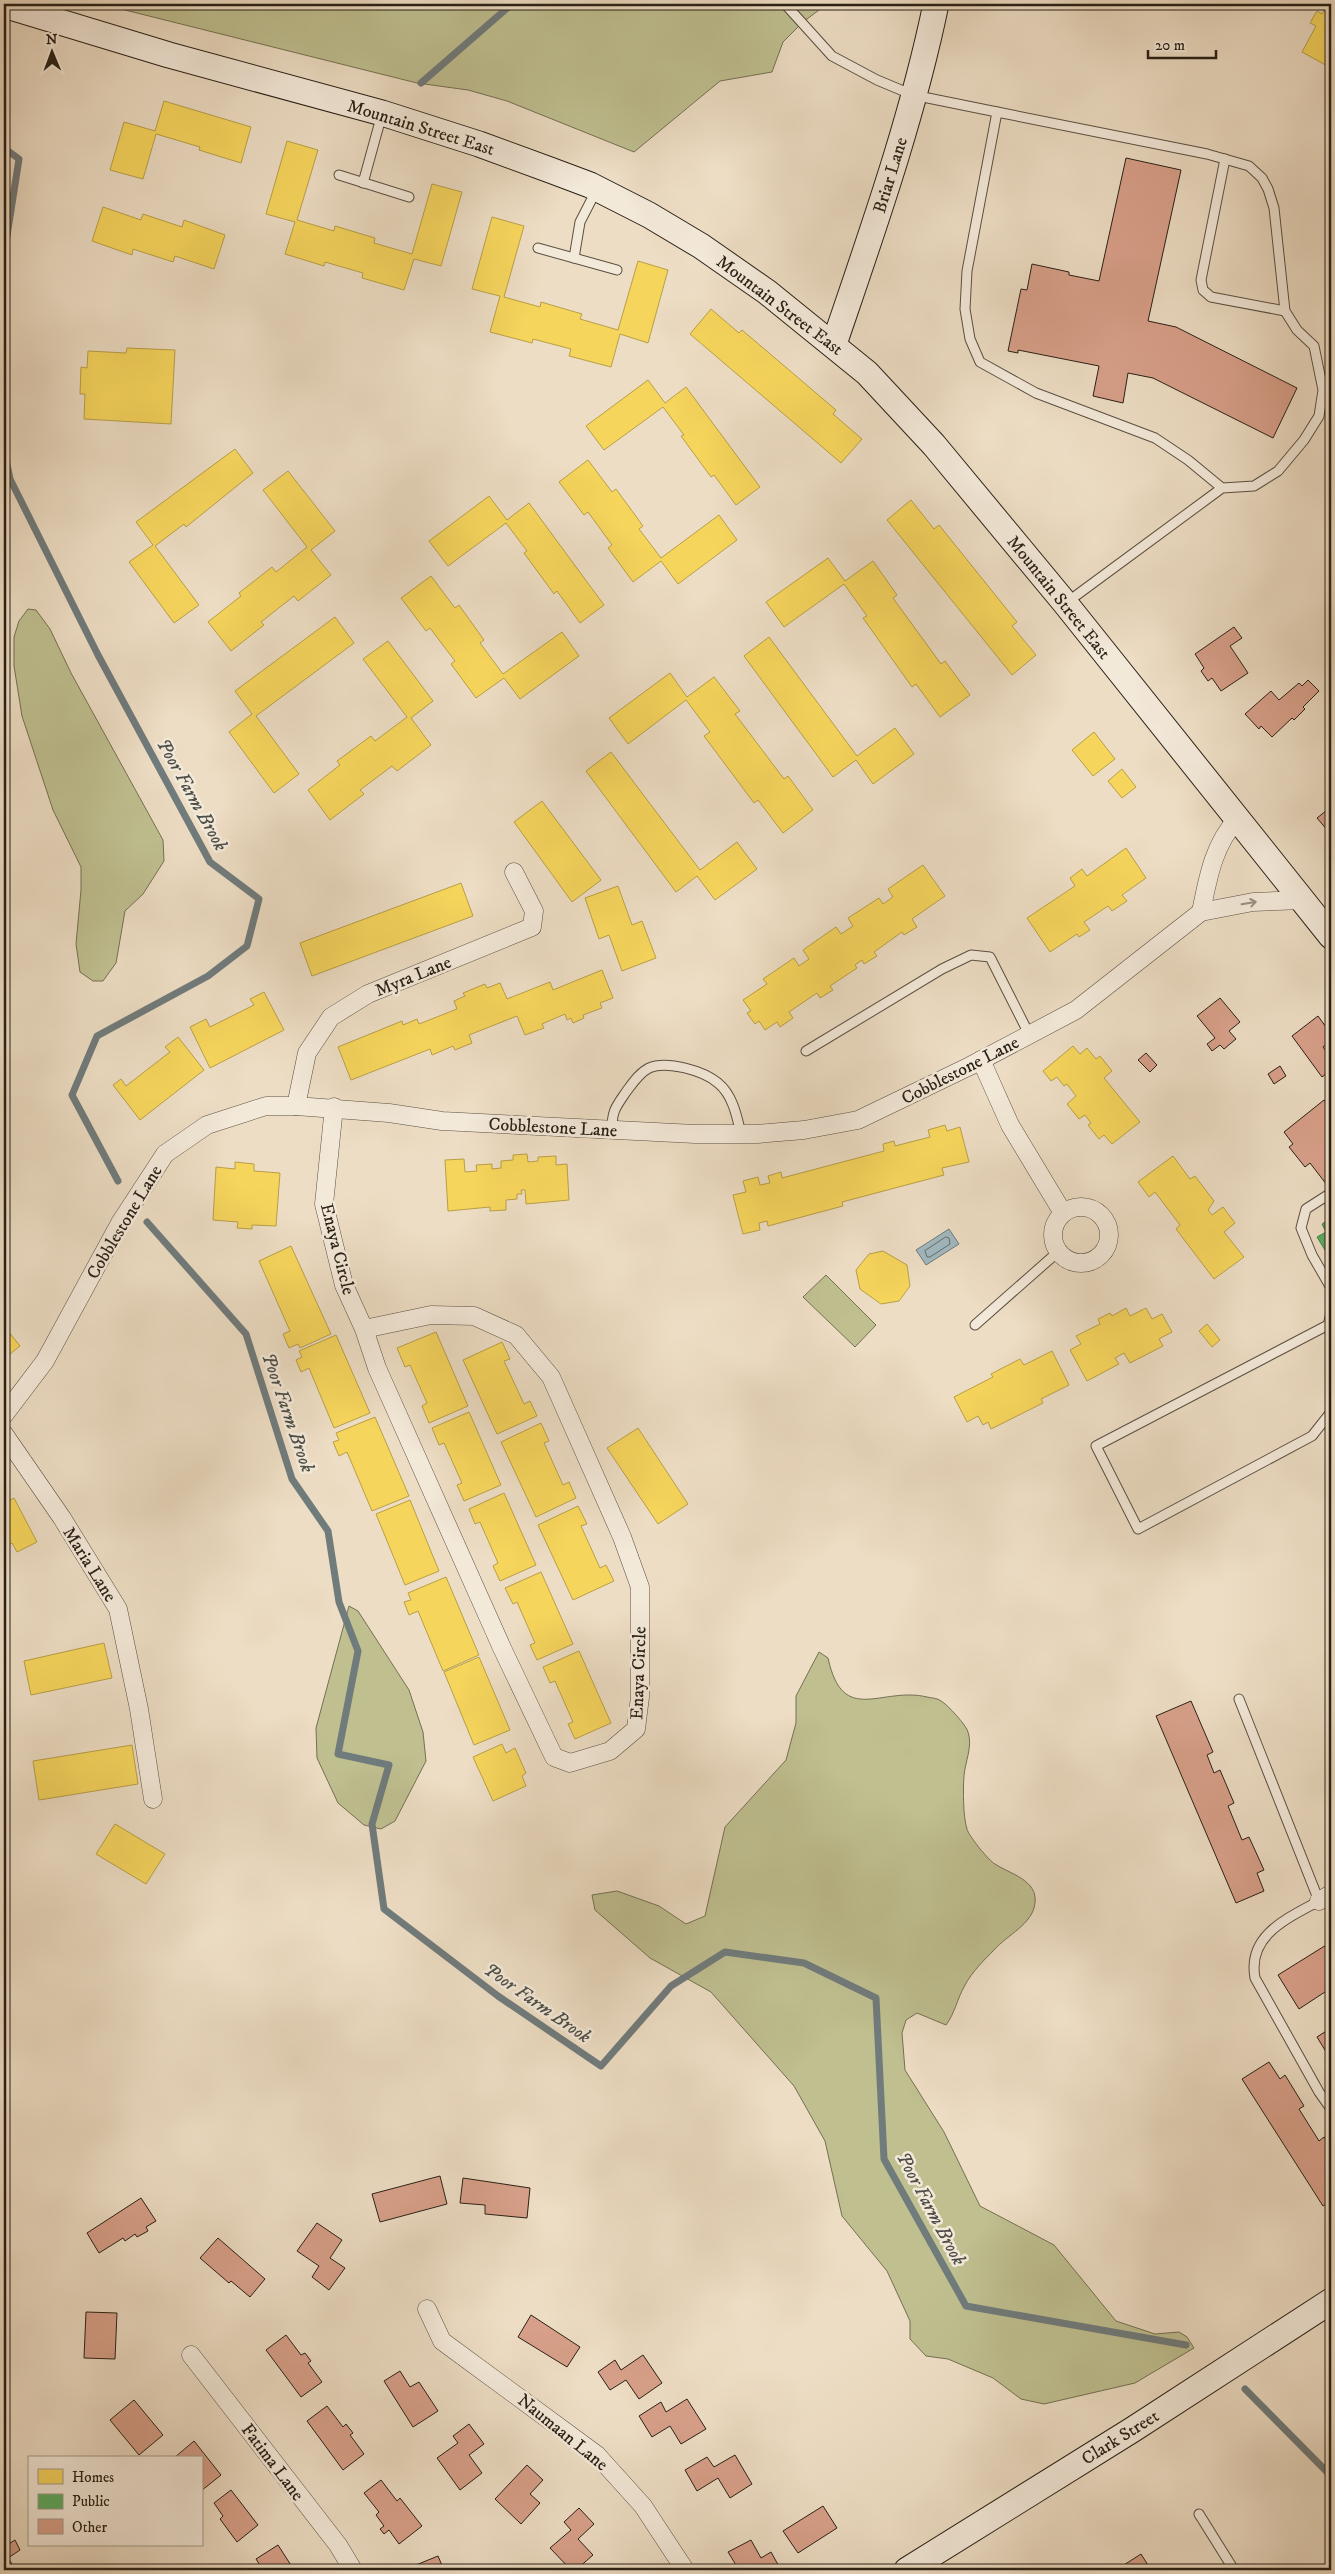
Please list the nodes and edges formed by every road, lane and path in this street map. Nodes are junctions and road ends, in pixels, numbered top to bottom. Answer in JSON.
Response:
{"nodes":[{"id":1,"x":785,"y":4,"type":"edge"},
{"id":2,"x":936,"y":4,"type":"edge"},
{"id":3,"x":4,"y":5,"type":"edge"},
{"id":4,"x":913,"y":95,"type":"junction"},
{"id":5,"x":997,"y":112,"type":"junction"},
{"id":6,"x":382,"y":114,"type":"junction"},
{"id":7,"x":1225,"y":159,"type":"junction"},
{"id":8,"x":339,"y":175,"type":"dead end"},
{"id":9,"x":363,"y":182,"type":"junction"},
{"id":10,"x":597,"y":188,"type":"junction"},
{"id":11,"x":409,"y":197,"type":"dead end"},
{"id":12,"x":538,"y":248,"type":"dead end"},
{"id":13,"x":574,"y":258,"type":"junction"},
{"id":14,"x":616,"y":270,"type":"dead end"},
{"id":15,"x":1285,"y":311,"type":"junction"},
{"id":16,"x":834,"y":344,"type":"junction"},
{"id":17,"x":1222,"y":488,"type":"junction"},
{"id":18,"x":1065,"y":603,"type":"junction"},
{"id":19,"x":1237,"y":820,"type":"junction"},
{"id":20,"x":514,"y":872,"type":"dead end"},
{"id":21,"x":1303,"y":900,"type":"junction"},
{"id":22,"x":1201,"y":912,"type":"junction"},
{"id":23,"x":1331,"y":936,"type":"edge"},
{"id":24,"x":1029,"y":1034,"type":"junction"},
{"id":25,"x":806,"y":1051,"type":"dead end"},
{"id":26,"x":981,"y":1060,"type":"junction"},
{"id":27,"x":296,"y":1106,"type":"junction"},
{"id":28,"x":334,"y":1107,"type":"junction"},
{"id":29,"x":612,"y":1130,"type":"junction"},
{"id":30,"x":741,"y":1134,"type":"junction"},
{"id":31,"x":1331,"y":1193,"type":"edge"},
{"id":32,"x":1063,"y":1213,"type":"junction"},
{"id":33,"x":1059,"y":1251,"type":"junction"},
{"id":34,"x":1331,"y":1288,"type":"edge"},
{"id":35,"x":1331,"y":1313,"type":"edge"},
{"id":36,"x":976,"y":1325,"type":"dead end"},
{"id":37,"x":364,"y":1329,"type":"junction"},
{"id":38,"x":1331,"y":1412,"type":"edge"},
{"id":39,"x":4,"y":1415,"type":"edge"},
{"id":40,"x":4,"y":1434,"type":"edge"},
{"id":41,"x":1239,"y":1699,"type":"dead end"},
{"id":42,"x":153,"y":1799,"type":"dead end"},
{"id":43,"x":1325,"y":1897,"type":"edge"},
{"id":44,"x":1331,"y":2109,"type":"edge"},
{"id":45,"x":1331,"y":2301,"type":"edge"},
{"id":46,"x":427,"y":2309,"type":"dead end"},
{"id":47,"x":191,"y":2355,"type":"dead end"},
{"id":48,"x":1199,"y":2514,"type":"dead end"},
{"id":49,"x":353,"y":2570,"type":"edge"},
{"id":50,"x":685,"y":2570,"type":"edge"},
{"id":51,"x":907,"y":2570,"type":"edge"},
{"id":52,"x":1234,"y":2570,"type":"edge"}],
"edges":[{"from":1,"to":4,"type":"lane"},
{"from":2,"to":4,"type":"main road","name":"Briar Lane"},
{"from":3,"to":6,"type":"main road","name":"Mountain Street East"},
{"from":4,"to":5,"type":"lane"},
{"from":4,"to":16,"type":"main road","name":"Briar Lane"},
{"from":5,"to":7,"type":"lane"},
{"from":5,"to":17,"type":"lane"},
{"from":6,"to":9,"type":"lane"},
{"from":6,"to":10,"type":"main road","name":"Mountain Street East"},
{"from":7,"to":15,"type":"lane"},
{"from":7,"to":15,"type":"lane"},
{"from":8,"to":9,"type":"lane"},
{"from":9,"to":11,"type":"lane"},
{"from":10,"to":13,"type":"lane"},
{"from":10,"to":16,"type":"main road","name":"Mountain Street East"},
{"from":12,"to":13,"type":"lane"},
{"from":13,"to":14,"type":"lane"},
{"from":15,"to":17,"type":"lane"},
{"from":16,"to":18,"type":"main road","name":"Mountain Street East"},
{"from":17,"to":18,"type":"lane"},
{"from":18,"to":19,"type":"main road","name":"Mountain Street East"},
{"from":19,"to":21,"type":"main road","name":"Mountain Street East"},
{"from":19,"to":22,"type":"street"},
{"from":20,"to":27,"type":"street","name":"Myra Lane"},
{"from":22,"to":21,"type":"street","name":"Cobblestone Lane","one_way":true},
{"from":21,"to":23,"type":"main road","name":"Mountain Street East"},
{"from":22,"to":24,"type":"street","name":"Cobblestone Lane"},
{"from":24,"to":25,"type":"lane"},
{"from":24,"to":26,"type":"street","name":"Cobblestone Lane"},
{"from":26,"to":30,"type":"street","name":"Cobblestone Lane"},
{"from":26,"to":32,"type":"street"},
{"from":27,"to":28,"type":"street","name":"Cobblestone Lane"},
{"from":27,"to":39,"type":"street","name":"Cobblestone Lane"},
{"from":28,"to":29,"type":"street","name":"Cobblestone Lane"},
{"from":28,"to":37,"type":"street","name":"Enaya Circle"},
{"from":29,"to":30,"type":"street","name":"Cobblestone Lane"},
{"from":29,"to":30,"type":"lane"},
{"from":31,"to":34,"type":"lane"},
{"from":32,"to":33,"type":"street"},
{"from":32,"to":33,"type":"street"},
{"from":33,"to":36,"type":"lane"},
{"from":35,"to":38,"type":"lane"},
{"from":37,"to":37,"type":"street","name":"Enaya Circle"},
{"from":40,"to":42,"type":"street","name":"Maria Lane"},
{"from":41,"to":43,"type":"lane"},
{"from":43,"to":44,"type":"lane"},
{"from":45,"to":51,"type":"main road","name":"Clark Street"},
{"from":46,"to":50,"type":"street","name":"Naumaan Lane"},
{"from":47,"to":49,"type":"street","name":"Fatima Lane"},
{"from":48,"to":52,"type":"lane"}]}
